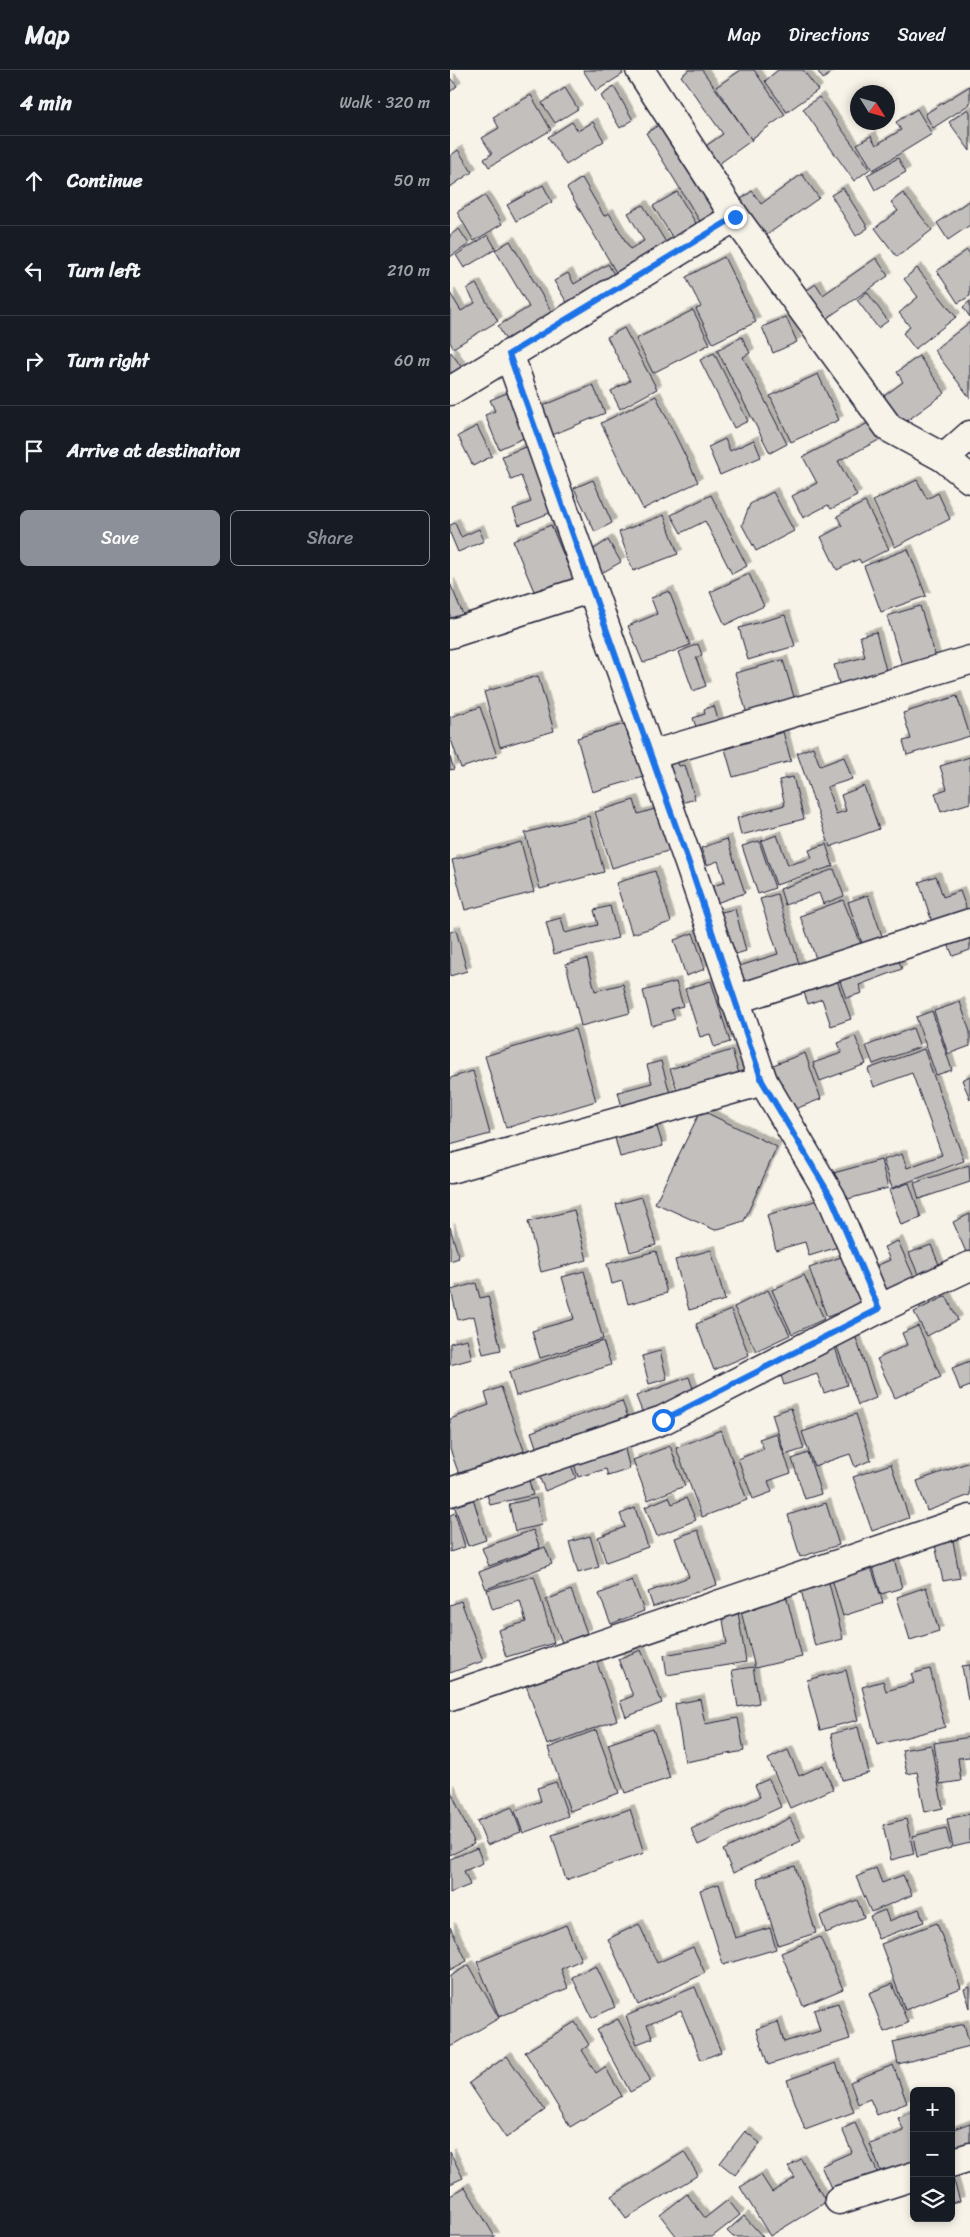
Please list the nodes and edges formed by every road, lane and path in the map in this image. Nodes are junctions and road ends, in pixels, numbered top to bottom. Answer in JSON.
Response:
{"nodes":[{"id":1,"x":640,"y":70,"type":"edge"},
{"id":2,"x":735,"y":217,"type":"junction"},
{"id":3,"x":509,"y":354,"type":"junction"},
{"id":4,"x":450,"y":391,"type":"edge"},
{"id":5,"x":970,"y":435,"type":"edge"},
{"id":6,"x":944,"y":458,"type":"junction"},
{"id":7,"x":970,"y":479,"type":"edge"},
{"id":8,"x":592,"y":588,"type":"junction"},
{"id":9,"x":450,"y":634,"type":"edge"},
{"id":10,"x":970,"y":660,"type":"edge"},
{"id":11,"x":651,"y":755,"type":"junction"},
{"id":12,"x":970,"y":923,"type":"edge"},
{"id":13,"x":734,"y":1000,"type":"junction"},
{"id":14,"x":762,"y":1081,"type":"junction"},
{"id":15,"x":450,"y":1169,"type":"edge"},
{"id":16,"x":970,"y":1266,"type":"edge"},
{"id":17,"x":879,"y":1309,"type":"junction"},
{"id":18,"x":450,"y":1492,"type":"edge"},
{"id":19,"x":970,"y":1519,"type":"edge"},
{"id":20,"x":450,"y":1696,"type":"edge"},
{"id":21,"x":970,"y":2157,"type":"edge"},
{"id":22,"x":955,"y":2162,"type":"edge"},
{"id":23,"x":911,"y":2177,"type":"edge"},
{"id":24,"x":839,"y":2200,"type":"dead end"}],
"edges":[{"from":1,"to":2,"type":"street"},
{"from":2,"to":3,"type":"street"},
{"from":2,"to":6,"type":"street"},
{"from":3,"to":4,"type":"street"},
{"from":3,"to":8,"type":"street"},
{"from":5,"to":6,"type":"street"},
{"from":6,"to":7,"type":"street"},
{"from":8,"to":9,"type":"street"},
{"from":8,"to":11,"type":"street"},
{"from":10,"to":11,"type":"street"},
{"from":11,"to":13,"type":"street"},
{"from":12,"to":13,"type":"street"},
{"from":13,"to":14,"type":"street"},
{"from":14,"to":15,"type":"street"},
{"from":14,"to":17,"type":"street"},
{"from":16,"to":17,"type":"street"},
{"from":17,"to":18,"type":"street"},
{"from":19,"to":20,"type":"street"},
{"from":21,"to":22,"type":"street"},
{"from":23,"to":24,"type":"street"}]}
